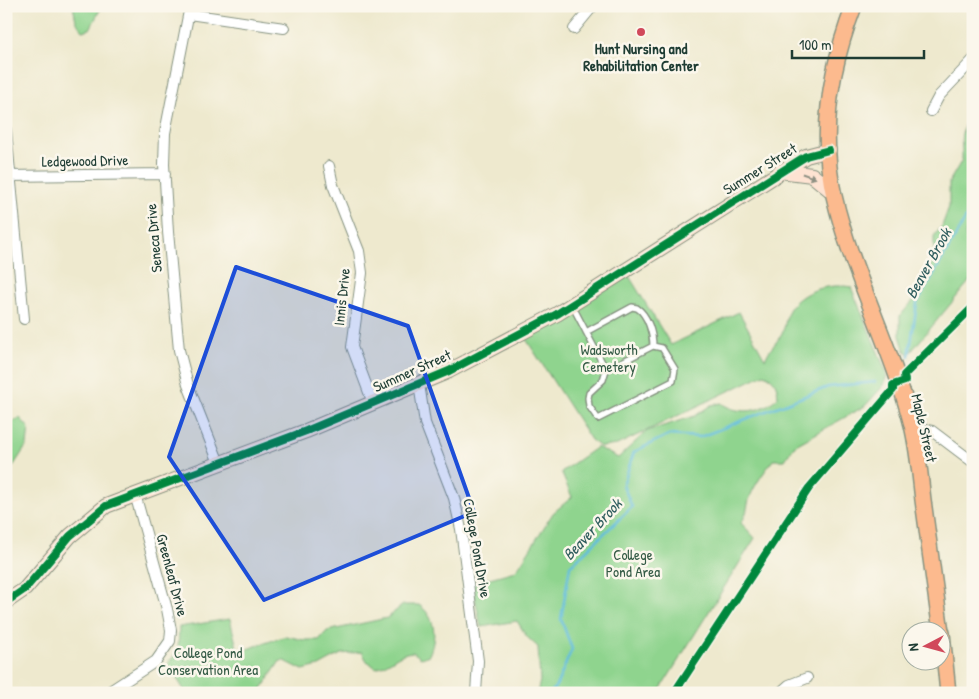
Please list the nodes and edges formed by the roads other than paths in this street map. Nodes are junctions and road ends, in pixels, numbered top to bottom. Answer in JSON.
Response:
{"nodes":[{"id":1,"x":593,"y":6,"type":"edge"},
{"id":2,"x":854,"y":6,"type":"edge"},
{"id":3,"x":190,"y":10,"type":"edge"},
{"id":4,"x":284,"y":28,"type":"dead end"},
{"id":5,"x":574,"y":29,"type":"dead end"},
{"id":6,"x":973,"y":60,"type":"edge"},
{"id":7,"x":931,"y":111,"type":"dead end"},
{"id":8,"x":6,"y":130,"type":"edge"},
{"id":9,"x":829,"y":150,"type":"junction"},
{"id":10,"x":329,"y":166,"type":"dead end"},
{"id":11,"x":780,"y":171,"type":"junction"},
{"id":12,"x":165,"y":174,"type":"junction"},
{"id":13,"x":8,"y":176,"type":"edge"},
{"id":14,"x":834,"y":194,"type":"junction"},
{"id":15,"x":572,"y":304,"type":"junction"},
{"id":16,"x":24,"y":319,"type":"dead end"},
{"id":17,"x":586,"y":332,"type":"junction"},
{"id":18,"x":653,"y":346,"type":"junction"},
{"id":19,"x":606,"y":370,"type":"junction"},
{"id":20,"x":419,"y":384,"type":"junction"},
{"id":21,"x":373,"y":403,"type":"junction"},
{"id":22,"x":912,"y":427,"type":"junction"},
{"id":23,"x":973,"y":462,"type":"edge"},
{"id":24,"x":219,"y":463,"type":"junction"},
{"id":25,"x":135,"y":494,"type":"junction"},
{"id":26,"x":6,"y":602,"type":"edge"},
{"id":27,"x":940,"y":622,"type":"edge"},
{"id":28,"x":946,"y":672,"type":"edge"},
{"id":29,"x":807,"y":678,"type":"dead end"},
{"id":30,"x":107,"y":693,"type":"edge"},
{"id":31,"x":476,"y":693,"type":"edge"},
{"id":32,"x":780,"y":693,"type":"edge"},
{"id":33,"x":948,"y":693,"type":"edge"}],
"edges":[{"from":1,"to":5,"type":"street"},
{"from":2,"to":9,"type":"main road","name":"Maple Street"},
{"from":3,"to":4,"type":"street"},
{"from":3,"to":12,"type":"street","name":"Seneca Drive"},
{"from":6,"to":7,"type":"street"},
{"from":8,"to":13,"type":"street"},
{"from":9,"to":11,"type":"street","name":"Summer Street"},
{"from":9,"to":14,"type":"main road","name":"Maple Street"},
{"from":10,"to":21,"type":"street","name":"Innis Drive"},
{"from":11,"to":14,"type":"street","name":"Summer Street","one_way":true},
{"from":11,"to":15,"type":"street","name":"Summer Street"},
{"from":12,"to":13,"type":"street","name":"Ledgewood Drive"},
{"from":12,"to":24,"type":"street","name":"Seneca Drive"},
{"from":13,"to":16,"type":"street"},
{"from":14,"to":22,"type":"main road","name":"Maple Street"},
{"from":15,"to":17,"type":"lane"},
{"from":15,"to":20,"type":"street","name":"Summer Street"},
{"from":17,"to":18,"type":"lane"},
{"from":17,"to":19,"type":"lane"},
{"from":18,"to":19,"type":"lane"},
{"from":18,"to":19,"type":"lane"},
{"from":20,"to":21,"type":"street","name":"Summer Street"},
{"from":20,"to":31,"type":"street","name":"College Pond Drive"},
{"from":21,"to":24,"type":"street","name":"Summer Street"},
{"from":22,"to":23,"type":"street"},
{"from":22,"to":27,"type":"main road","name":"Maple Street"},
{"from":24,"to":25,"type":"street","name":"Summer Street"},
{"from":25,"to":26,"type":"street","name":"Summer Street"},
{"from":25,"to":30,"type":"street","name":"Greenleaf Drive"},
{"from":28,"to":33,"type":"main road","name":"Maple Street"},
{"from":29,"to":32,"type":"street"}]}
